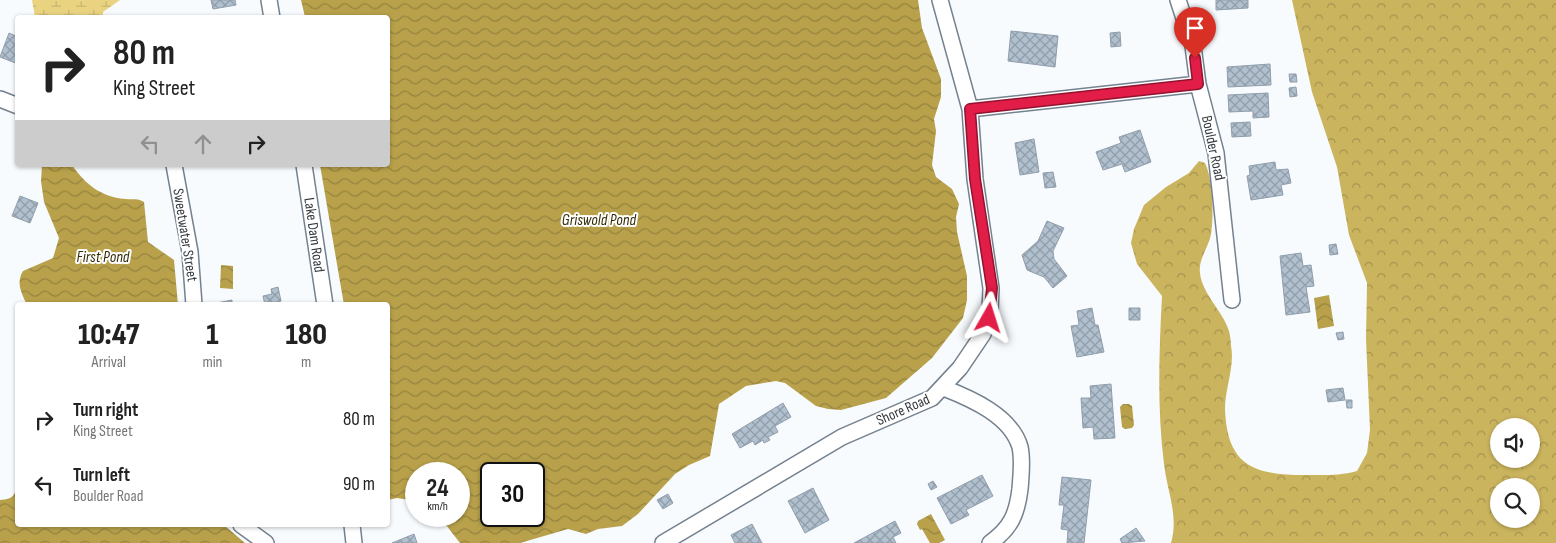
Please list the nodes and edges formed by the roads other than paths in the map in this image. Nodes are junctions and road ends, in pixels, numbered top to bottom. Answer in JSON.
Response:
{"nodes":[{"id":1,"x":269,"y":0,"type":"edge"},
{"id":2,"x":940,"y":0,"type":"edge"},
{"id":3,"x":1178,"y":0,"type":"edge"},
{"id":4,"x":272,"y":15,"type":"edge"},
{"id":5,"x":1198,"y":84,"type":"junction"},
{"id":6,"x":0,"y":99,"type":"edge"},
{"id":7,"x":15,"y":105,"type":"edge"},
{"id":8,"x":970,"y":109,"type":"junction"},
{"id":9,"x":174,"y":167,"type":"edge"},
{"id":10,"x":304,"y":167,"type":"edge"},
{"id":11,"x":1232,"y":300,"type":"dead end"},
{"id":12,"x":194,"y":302,"type":"edge"},
{"id":13,"x":325,"y":302,"type":"edge"},
{"id":14,"x":944,"y":388,"type":"junction"},
{"id":15,"x":244,"y":527,"type":"edge"},
{"id":16,"x":352,"y":527,"type":"edge"},
{"id":17,"x":266,"y":543,"type":"edge"},
{"id":18,"x":354,"y":543,"type":"edge"},
{"id":19,"x":663,"y":543,"type":"edge"},
{"id":20,"x":990,"y":543,"type":"edge"}],
"edges":[{"from":1,"to":4,"type":"street"},
{"from":2,"to":8,"type":"street","name":"Shore Road"},
{"from":3,"to":5,"type":"street","name":"Boulder Road"},
{"from":5,"to":8,"type":"street"},
{"from":5,"to":11,"type":"street","name":"Boulder Road"},
{"from":6,"to":7,"type":"street"},
{"from":8,"to":14,"type":"street","name":"Shore Road"},
{"from":9,"to":12,"type":"street","name":"Sweetwater Street"},
{"from":10,"to":13,"type":"street","name":"Lake Dam Road"},
{"from":14,"to":19,"type":"street","name":"Shore Road"},
{"from":14,"to":20,"type":"street"},
{"from":15,"to":17,"type":"street"},
{"from":16,"to":18,"type":"street"}]}
